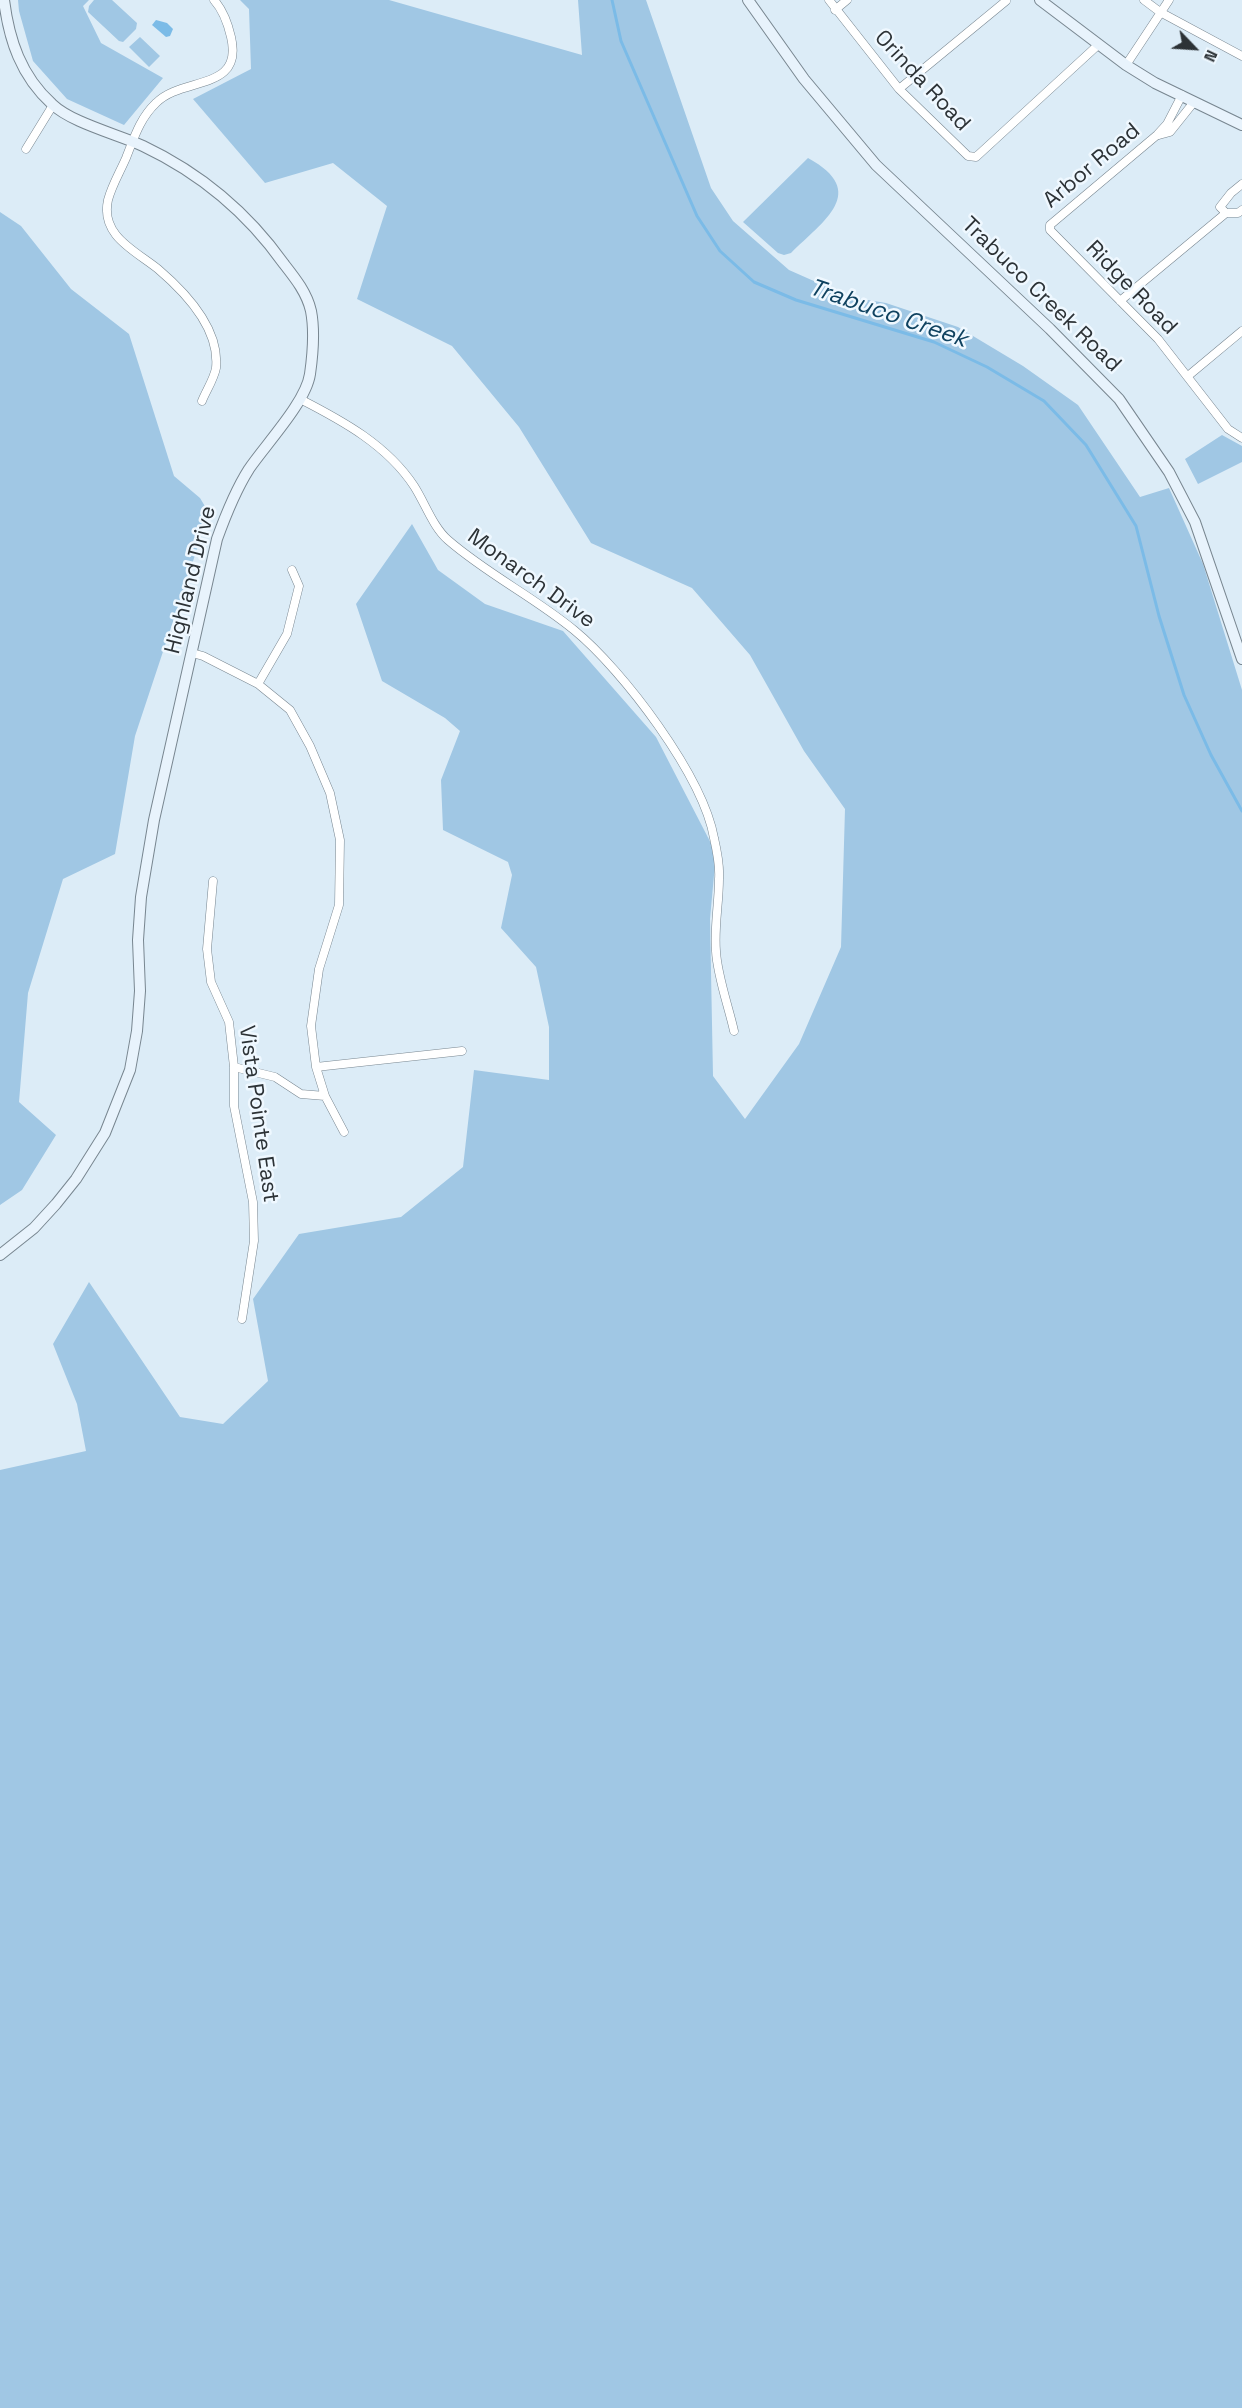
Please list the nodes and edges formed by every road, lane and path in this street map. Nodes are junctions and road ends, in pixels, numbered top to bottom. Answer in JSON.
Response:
{"nodes":[{"id":1,"x":4,"y":0,"type":"edge"},
{"id":2,"x":214,"y":0,"type":"edge"},
{"id":3,"x":748,"y":0,"type":"edge"},
{"id":4,"x":829,"y":0,"type":"edge"},
{"id":5,"x":847,"y":0,"type":"edge"},
{"id":6,"x":1040,"y":0,"type":"edge"},
{"id":7,"x":1144,"y":0,"type":"edge"},
{"id":8,"x":1169,"y":0,"type":"edge"},
{"id":9,"x":1006,"y":1,"type":"edge"},
{"id":10,"x":835,"y":10,"type":"junction"},
{"id":11,"x":1160,"y":12,"type":"junction"},
{"id":12,"x":3,"y":25,"type":"edge"},
{"id":13,"x":1098,"y":45,"type":"junction"},
{"id":14,"x":1242,"y":56,"type":"edge"},
{"id":15,"x":1126,"y":65,"type":"junction"},
{"id":16,"x":899,"y":89,"type":"junction"},
{"id":17,"x":1182,"y":95,"type":"junction"},
{"id":18,"x":1194,"y":102,"type":"junction"},
{"id":19,"x":53,"y":105,"type":"junction"},
{"id":20,"x":1242,"y":125,"type":"edge"},
{"id":21,"x":1157,"y":135,"type":"junction"},
{"id":22,"x":132,"y":141,"type":"junction"},
{"id":23,"x":26,"y":149,"type":"dead end"},
{"id":24,"x":1242,"y":184,"type":"edge"},
{"id":25,"x":1242,"y":210,"type":"edge"},
{"id":26,"x":1226,"y":213,"type":"junction"},
{"id":27,"x":1050,"y":225,"type":"joint"},
{"id":28,"x":1120,"y":302,"type":"junction"},
{"id":29,"x":1242,"y":331,"type":"edge"},
{"id":30,"x":1188,"y":376,"type":"junction"},
{"id":31,"x":300,"y":399,"type":"junction"},
{"id":32,"x":202,"y":401,"type":"dead end"},
{"id":33,"x":1242,"y":438,"type":"edge"},
{"id":34,"x":292,"y":570,"type":"dead end"},
{"id":35,"x":1241,"y":652,"type":"edge"},
{"id":36,"x":192,"y":653,"type":"junction"},
{"id":37,"x":258,"y":684,"type":"junction"},
{"id":38,"x":213,"y":882,"type":"dead end"},
{"id":39,"x":734,"y":1031,"type":"dead end"},
{"id":40,"x":462,"y":1051,"type":"dead end"},
{"id":41,"x":234,"y":1067,"type":"junction"},
{"id":42,"x":316,"y":1067,"type":"junction"},
{"id":43,"x":325,"y":1096,"type":"junction"},
{"id":44,"x":344,"y":1132,"type":"dead end"},
{"id":45,"x":0,"y":1255,"type":"edge"},
{"id":46,"x":242,"y":1319,"type":"dead end"}],
"edges":[{"from":1,"to":12,"type":"street","name":"Highland Drive"},
{"from":2,"to":22,"type":"street"},
{"from":3,"to":35,"type":"street","name":"Trabuco Creek Road"},
{"from":4,"to":10,"type":"street","name":"Orinda Road"},
{"from":5,"to":10,"type":"street"},
{"from":6,"to":13,"type":"street"},
{"from":7,"to":11,"type":"street"},
{"from":8,"to":11,"type":"street"},
{"from":9,"to":16,"type":"street"},
{"from":10,"to":16,"type":"street","name":"Orinda Road"},
{"from":11,"to":14,"type":"street"},
{"from":11,"to":15,"type":"street"},
{"from":12,"to":19,"type":"street","name":"Highland Drive"},
{"from":13,"to":15,"type":"street"},
{"from":13,"to":16,"type":"street","name":"Orinda Road"},
{"from":15,"to":17,"type":"street"},
{"from":17,"to":18,"type":"street"},
{"from":17,"to":21,"type":"street","name":"Arbor Road"},
{"from":18,"to":20,"type":"street"},
{"from":18,"to":21,"type":"street","name":"Arbor Road"},
{"from":19,"to":22,"type":"street","name":"Highland Drive"},
{"from":19,"to":23,"type":"street"},
{"from":21,"to":27,"type":"street","name":"Arbor Road"},
{"from":22,"to":31,"type":"street","name":"Highland Drive"},
{"from":22,"to":32,"type":"street"},
{"from":24,"to":26,"type":"street"},
{"from":25,"to":26,"type":"street"},
{"from":26,"to":28,"type":"street"},
{"from":27,"to":28,"type":"street","name":"Ridge Road"},
{"from":28,"to":30,"type":"street","name":"Ridge Road"},
{"from":29,"to":30,"type":"street"},
{"from":30,"to":33,"type":"street","name":"Ridge Road"},
{"from":31,"to":36,"type":"street","name":"Highland Drive"},
{"from":31,"to":39,"type":"street","name":"Monarch Drive"},
{"from":34,"to":37,"type":"street"},
{"from":36,"to":37,"type":"street"},
{"from":36,"to":45,"type":"street","name":"Highland Drive"},
{"from":37,"to":42,"type":"street"},
{"from":38,"to":41,"type":"street","name":"Vista Pointe East"},
{"from":40,"to":42,"type":"street"},
{"from":41,"to":43,"type":"street"},
{"from":41,"to":46,"type":"street","name":"Vista Pointe East"},
{"from":42,"to":43,"type":"street"},
{"from":43,"to":44,"type":"street"}]}
